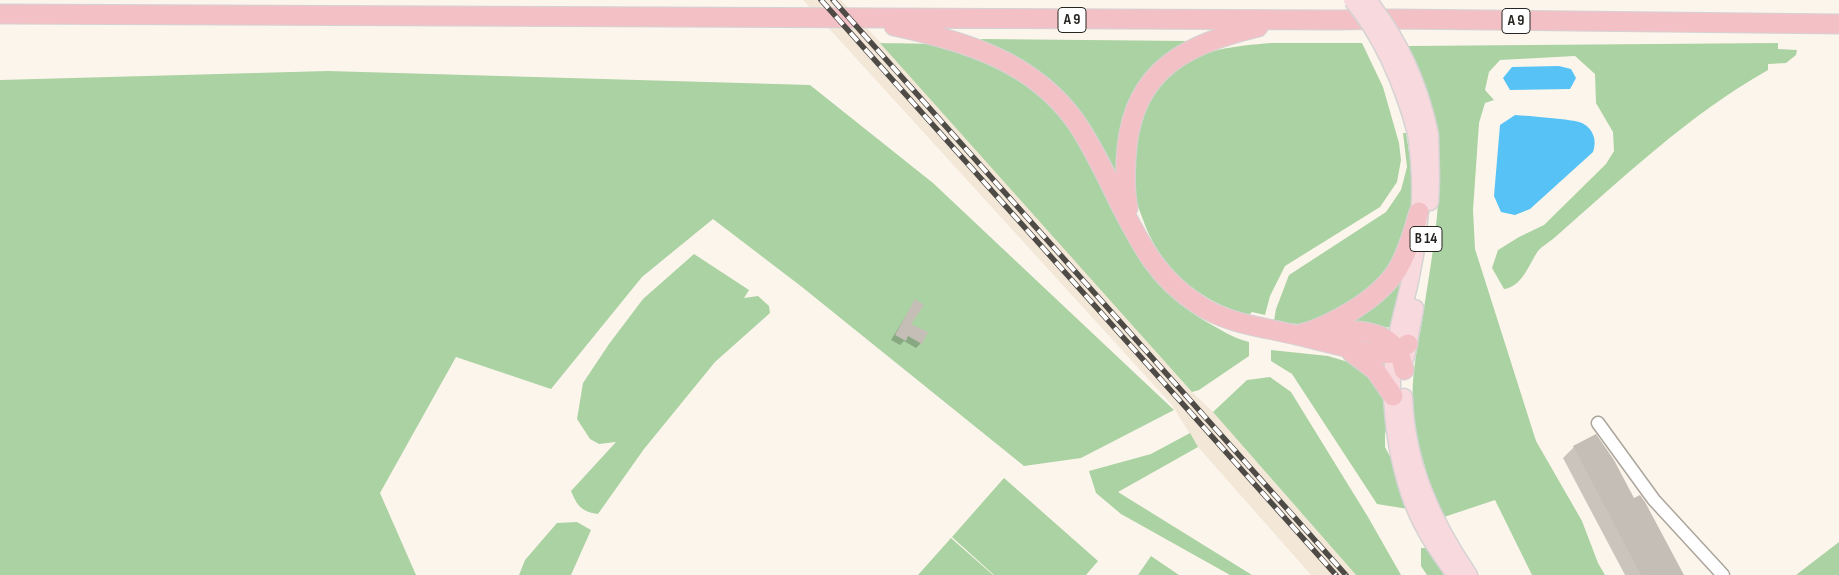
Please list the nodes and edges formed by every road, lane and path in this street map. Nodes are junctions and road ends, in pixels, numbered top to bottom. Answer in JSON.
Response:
{"nodes":[{"id":1,"x":1352,"y":0,"type":"edge"},
{"id":2,"x":1368,"y":0,"type":"edge"},
{"id":3,"x":0,"y":14,"type":"edge"},
{"id":4,"x":858,"y":18,"type":"junction"},
{"id":5,"x":1286,"y":20,"type":"junction"},
{"id":6,"x":1839,"y":24,"type":"edge"},
{"id":7,"x":1423,"y":133,"type":"junction"},
{"id":8,"x":1419,"y":212,"type":"junction"},
{"id":9,"x":1132,"y":226,"type":"junction"},
{"id":10,"x":1319,"y":330,"type":"junction"},
{"id":11,"x":1297,"y":335,"type":"junction"},
{"id":12,"x":1343,"y":348,"type":"junction"},
{"id":13,"x":1399,"y":349,"type":"junction"},
{"id":14,"x":1404,"y":370,"type":"joint"},
{"id":15,"x":1393,"y":396,"type":"junction"},
{"id":16,"x":1598,"y":423,"type":"dead end"},
{"id":17,"x":1455,"y":575,"type":"edge"},
{"id":18,"x":1469,"y":575,"type":"edge"},
{"id":19,"x":1723,"y":575,"type":"edge"}],
"edges":[{"from":1,"to":7,"type":"main road","number":"B 14","bridge":true},
{"from":2,"to":7,"type":"main road","number":"B 14","bridge":true},
{"from":3,"to":4,"type":"highway","number":"A 9"},
{"from":4,"to":5,"type":"highway","number":"A 9"},
{"from":4,"to":9,"type":"highway"},
{"from":5,"to":6,"type":"highway","number":"A 9"},
{"from":5,"to":9,"type":"highway"},
{"from":7,"to":8,"type":"main road","number":"B 14"},
{"from":7,"to":13,"type":"main road","number":"B 14"},
{"from":8,"to":10,"type":"highway"},
{"from":8,"to":13,"type":"main road"},
{"from":9,"to":11,"type":"highway"},
{"from":10,"to":11,"type":"highway"},
{"from":10,"to":13,"type":"highway"},
{"from":11,"to":12,"type":"highway"},
{"from":12,"to":13,"type":"highway"},
{"from":12,"to":15,"type":"highway"},
{"from":13,"to":14,"type":"highway"},
{"from":13,"to":15,"type":"main road"},
{"from":14,"to":18,"type":"main road"},
{"from":15,"to":17,"type":"main road"},
{"from":16,"to":19,"type":"street"}]}
